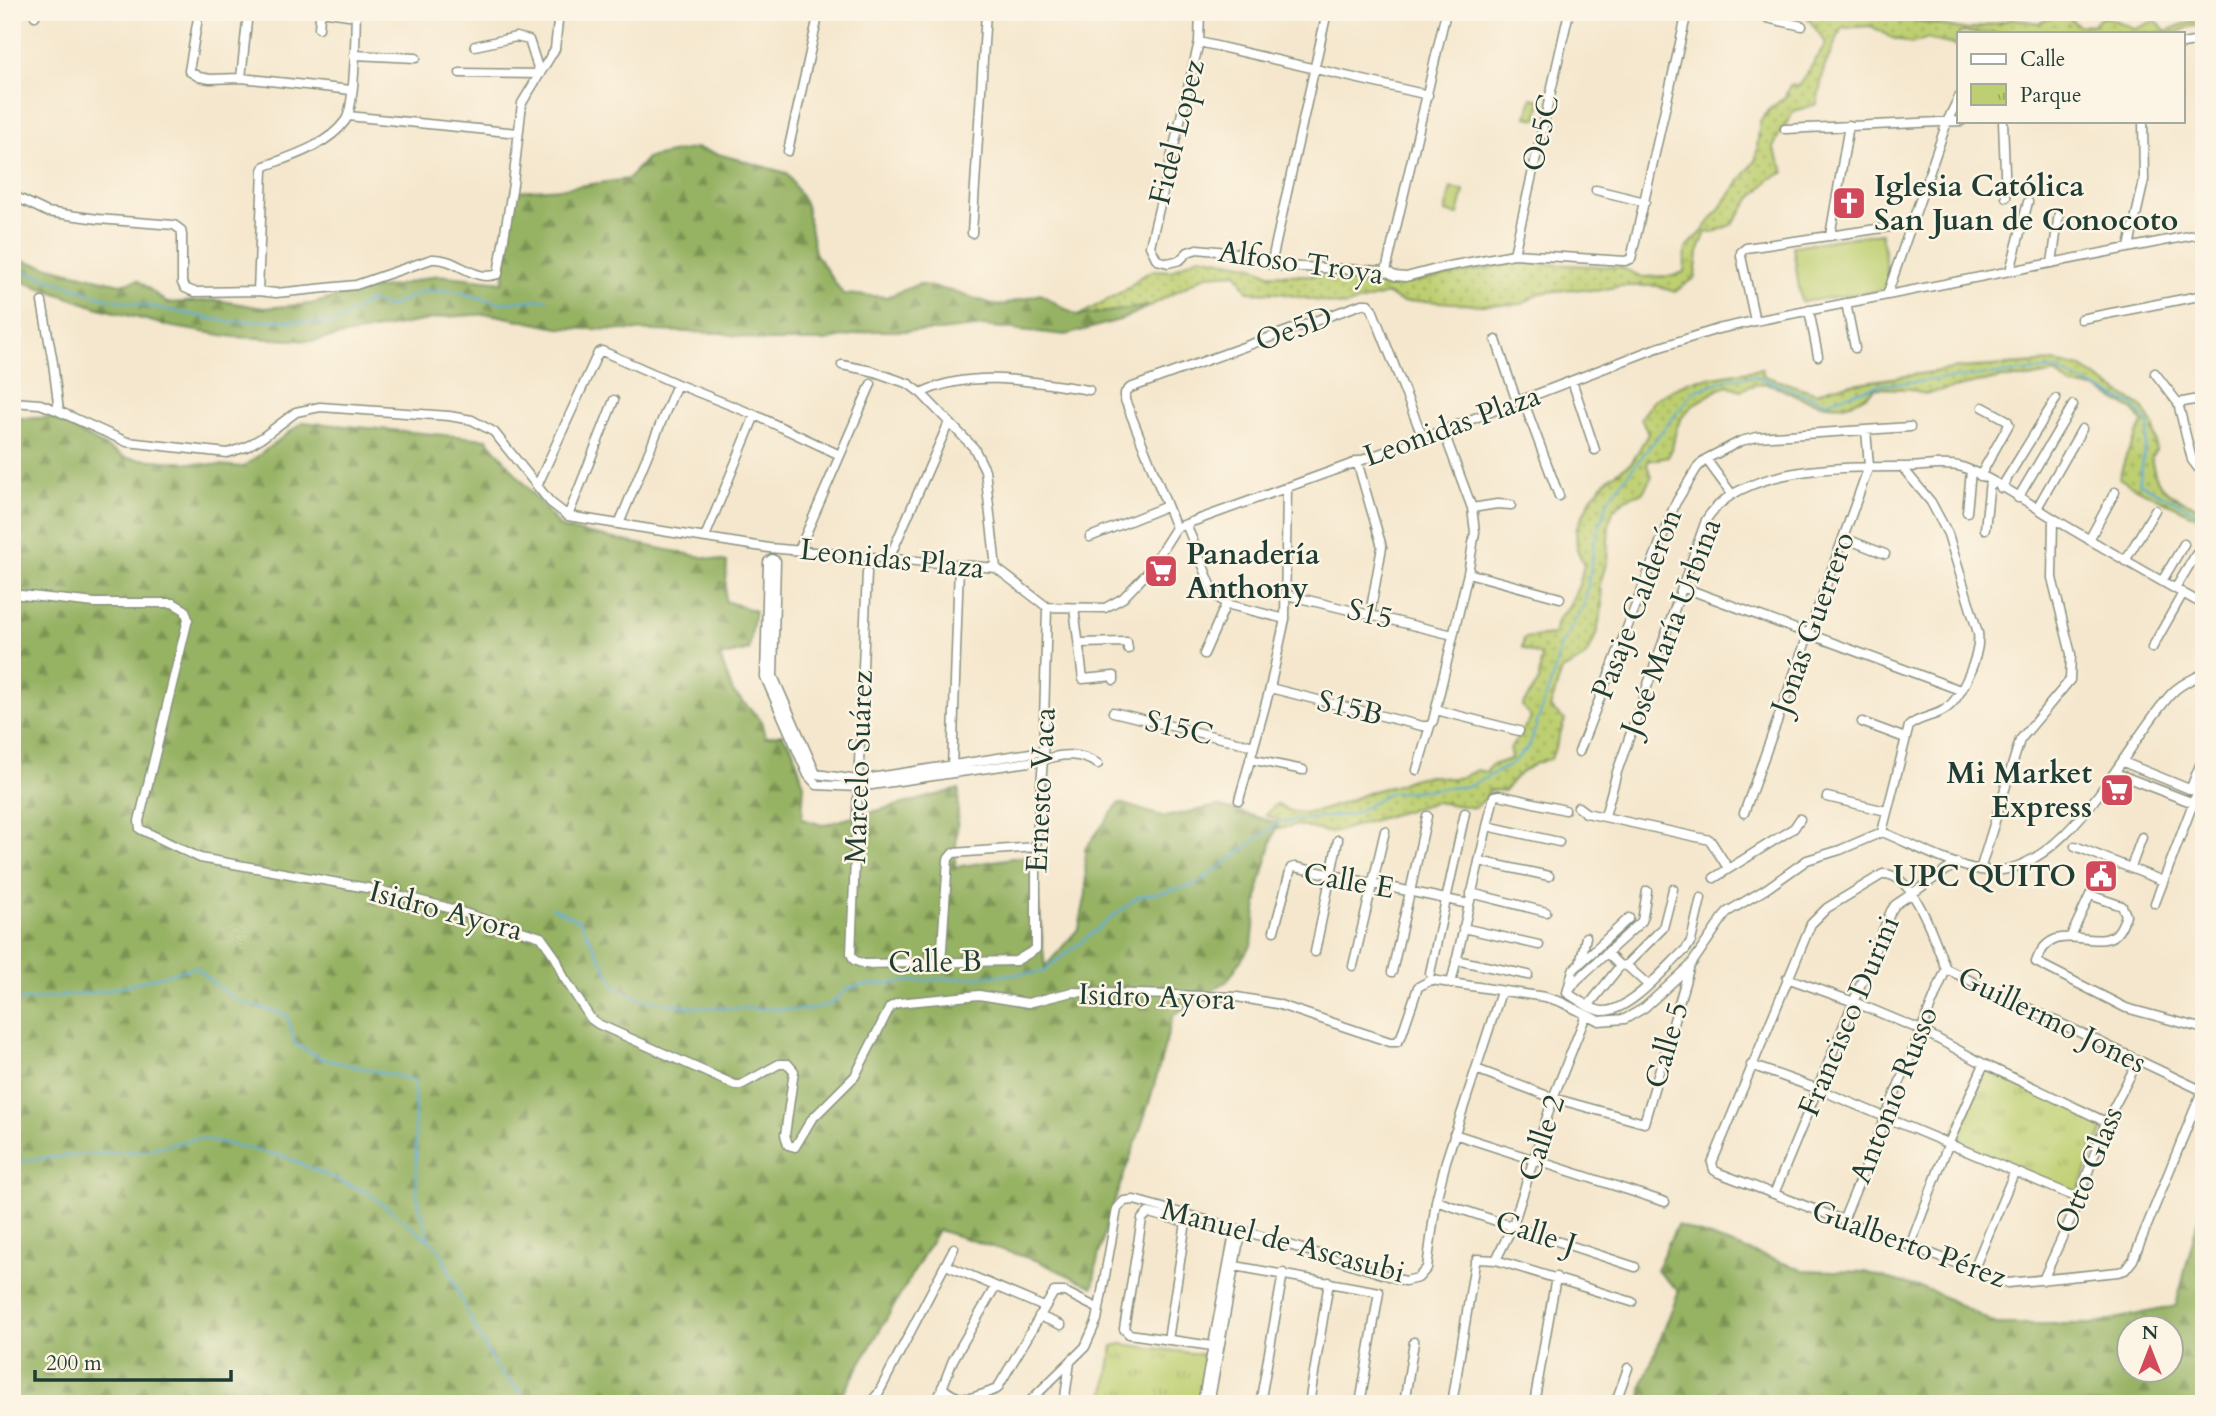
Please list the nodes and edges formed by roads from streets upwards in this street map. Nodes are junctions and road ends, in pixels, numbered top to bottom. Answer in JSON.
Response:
{"nodes":[{"id":1,"x":199,"y":12,"type":"edge"},
{"id":2,"x":248,"y":12,"type":"edge"},
{"id":3,"x":325,"y":12,"type":"edge"},
{"id":4,"x":559,"y":12,"type":"edge"},
{"id":5,"x":819,"y":12,"type":"edge"},
{"id":6,"x":986,"y":12,"type":"edge"},
{"id":7,"x":1200,"y":12,"type":"edge"},
{"id":8,"x":1327,"y":12,"type":"edge"},
{"id":9,"x":1446,"y":12,"type":"edge"},
{"id":10,"x":1569,"y":12,"type":"edge"},
{"id":11,"x":1687,"y":12,"type":"edge"},
{"id":12,"x":1741,"y":12,"type":"edge"},
{"id":13,"x":356,"y":14,"type":"edge"},
{"id":14,"x":1802,"y":26,"type":"dead end"},
{"id":15,"x":319,"y":28,"type":"dead end"},
{"id":16,"x":2204,"y":40,"type":"edge"},
{"id":17,"x":1199,"y":42,"type":"junction"},
{"id":18,"x":2184,"y":44,"type":"edge"},
{"id":19,"x":475,"y":46,"type":"dead end"},
{"id":20,"x":354,"y":55,"type":"junction"},
{"id":21,"x":416,"y":58,"type":"dead end"},
{"id":22,"x":1314,"y":69,"type":"junction"},
{"id":23,"x":460,"y":73,"type":"dead end"},
{"id":24,"x":540,"y":74,"type":"junction"},
{"id":25,"x":241,"y":78,"type":"junction"},
{"id":26,"x":351,"y":90,"type":"junction"},
{"id":27,"x":1428,"y":95,"type":"junction"},
{"id":28,"x":1957,"y":101,"type":"edge"},
{"id":29,"x":348,"y":116,"type":"junction"},
{"id":30,"x":1957,"y":121,"type":"edge"},
{"id":31,"x":1947,"y":122,"type":"junction"},
{"id":32,"x":2003,"y":122,"type":"edge"},
{"id":33,"x":2143,"y":122,"type":"edge"},
{"id":34,"x":1849,"y":125,"type":"junction"},
{"id":35,"x":1785,"y":129,"type":"dead end"},
{"id":36,"x":518,"y":133,"type":"junction"},
{"id":37,"x":788,"y":151,"type":"dead end"},
{"id":38,"x":1596,"y":190,"type":"dead end"},
{"id":39,"x":12,"y":195,"type":"edge"},
{"id":40,"x":2006,"y":197,"type":"dead end"},
{"id":41,"x":1645,"y":202,"type":"junction"},
{"id":42,"x":2028,"y":202,"type":"dead end"},
{"id":43,"x":2059,"y":213,"type":"dead end"},
{"id":44,"x":1911,"y":224,"type":"junction"},
{"id":45,"x":972,"y":233,"type":"dead end"},
{"id":46,"x":2204,"y":233,"type":"edge"},
{"id":47,"x":1829,"y":236,"type":"junction"},
{"id":48,"x":2129,"y":247,"type":"junction"},
{"id":49,"x":1151,"y":251,"type":"joint"},
{"id":50,"x":1514,"y":254,"type":"junction"},
{"id":51,"x":2052,"y":263,"type":"junction"},
{"id":52,"x":1271,"y":265,"type":"junction"},
{"id":53,"x":1386,"y":271,"type":"junction"},
{"id":54,"x":2010,"y":271,"type":"junction"},
{"id":55,"x":258,"y":291,"type":"junction"},
{"id":56,"x":1887,"y":295,"type":"junction"},
{"id":57,"x":2204,"y":295,"type":"edge"},
{"id":58,"x":42,"y":302,"type":"dead end"},
{"id":59,"x":1846,"y":303,"type":"junction"},
{"id":60,"x":1809,"y":310,"type":"junction"},
{"id":61,"x":2081,"y":319,"type":"dead end"},
{"id":62,"x":1755,"y":321,"type":"junction"},
{"id":63,"x":1496,"y":340,"type":"dead end"},
{"id":64,"x":1854,"y":348,"type":"dead end"},
{"id":65,"x":1818,"y":356,"type":"dead end"},
{"id":66,"x":842,"y":365,"type":"dead end"},
{"id":67,"x":2155,"y":373,"type":"dead end"},
{"id":68,"x":1572,"y":381,"type":"junction"},
{"id":69,"x":677,"y":384,"type":"junction"},
{"id":70,"x":871,"y":384,"type":"dead end"},
{"id":71,"x":1089,"y":390,"type":"dead end"},
{"id":72,"x":921,"y":393,"type":"junction"},
{"id":73,"x":2204,"y":398,"type":"edge"},
{"id":74,"x":2056,"y":399,"type":"dead end"},
{"id":75,"x":614,"y":400,"type":"dead end"},
{"id":76,"x":1520,"y":401,"type":"junction"},
{"id":77,"x":12,"y":402,"type":"edge"},
{"id":78,"x":2178,"y":403,"type":"junction"},
{"id":79,"x":2073,"y":404,"type":"dead end"},
{"id":80,"x":1983,"y":407,"type":"dead end"},
{"id":81,"x":59,"y":411,"type":"junction"},
{"id":82,"x":755,"y":415,"type":"junction"},
{"id":83,"x":948,"y":422,"type":"junction"},
{"id":84,"x":1910,"y":428,"type":"dead end"},
{"id":85,"x":2082,"y":429,"type":"dead end"},
{"id":86,"x":1443,"y":430,"type":"junction"},
{"id":87,"x":1866,"y":430,"type":"junction"},
{"id":88,"x":1423,"y":438,"type":"junction"},
{"id":89,"x":1595,"y":450,"type":"dead end"},
{"id":90,"x":840,"y":455,"type":"junction"},
{"id":91,"x":1706,"y":459,"type":"junction"},
{"id":92,"x":1357,"y":461,"type":"junction"},
{"id":93,"x":1869,"y":466,"type":"junction"},
{"id":94,"x":1902,"y":467,"type":"junction"},
{"id":95,"x":1971,"y":471,"type":"junction"},
{"id":96,"x":2204,"y":471,"type":"edge"},
{"id":97,"x":1980,"y":476,"type":"junction"},
{"id":98,"x":1990,"y":481,"type":"junction"},
{"id":99,"x":538,"y":484,"type":"junction"},
{"id":100,"x":1287,"y":487,"type":"junction"},
{"id":101,"x":2001,"y":488,"type":"junction"},
{"id":102,"x":2115,"y":492,"type":"dead end"},
{"id":103,"x":1731,"y":493,"type":"junction"},
{"id":104,"x":1559,"y":496,"type":"dead end"},
{"id":105,"x":2018,"y":498,"type":"junction"},
{"id":106,"x":1511,"y":505,"type":"dead end"},
{"id":107,"x":1167,"y":506,"type":"junction"},
{"id":108,"x":2038,"y":508,"type":"junction"},
{"id":109,"x":1472,"y":509,"type":"junction"},
{"id":110,"x":2155,"y":510,"type":"dead end"},
{"id":111,"x":1967,"y":512,"type":"dead end"},
{"id":112,"x":568,"y":516,"type":"junction"},
{"id":113,"x":2053,"y":518,"type":"junction"},
{"id":114,"x":619,"y":524,"type":"junction"},
{"id":115,"x":1186,"y":524,"type":"junction"},
{"id":116,"x":1176,"y":528,"type":"junction"},
{"id":117,"x":1985,"y":529,"type":"dead end"},
{"id":118,"x":705,"y":537,"type":"junction"},
{"id":119,"x":1090,"y":537,"type":"dead end"},
{"id":120,"x":1844,"y":538,"type":"junction"},
{"id":121,"x":2089,"y":540,"type":"junction"},
{"id":122,"x":2184,"y":544,"type":"dead end"},
{"id":123,"x":799,"y":550,"type":"junction"},
{"id":124,"x":2199,"y":551,"type":"dead end"},
{"id":125,"x":1885,"y":554,"type":"dead end"},
{"id":126,"x":889,"y":559,"type":"junction"},
{"id":127,"x":2125,"y":561,"type":"junction"},
{"id":128,"x":959,"y":565,"type":"junction"},
{"id":129,"x":996,"y":568,"type":"junction"},
{"id":130,"x":867,"y":572,"type":"dead end"},
{"id":131,"x":1468,"y":573,"type":"junction"},
{"id":132,"x":2162,"y":582,"type":"junction"},
{"id":133,"x":1682,"y":587,"type":"junction"},
{"id":134,"x":2179,"y":591,"type":"junction"},
{"id":135,"x":12,"y":594,"type":"edge"},
{"id":136,"x":1287,"y":595,"type":"junction"},
{"id":137,"x":1560,"y":597,"type":"dead end"},
{"id":138,"x":1226,"y":604,"type":"junction"},
{"id":139,"x":2204,"y":605,"type":"edge"},
{"id":140,"x":1047,"y":607,"type":"junction"},
{"id":141,"x":1074,"y":608,"type":"junction"},
{"id":142,"x":1370,"y":614,"type":"junction"},
{"id":143,"x":1285,"y":619,"type":"junction"},
{"id":144,"x":1453,"y":635,"type":"junction"},
{"id":145,"x":1809,"y":635,"type":"junction"},
{"id":146,"x":1080,"y":643,"type":"junction"},
{"id":147,"x":2152,"y":648,"type":"dead end"},
{"id":148,"x":1128,"y":649,"type":"dead end"},
{"id":149,"x":1205,"y":654,"type":"dead end"},
{"id":150,"x":2204,"y":673,"type":"edge"},
{"id":151,"x":1114,"y":680,"type":"dead end"},
{"id":152,"x":1270,"y":688,"type":"junction"},
{"id":153,"x":1960,"y":690,"type":"junction"},
{"id":154,"x":1436,"y":710,"type":"junction"},
{"id":155,"x":1113,"y":712,"type":"dead end"},
{"id":156,"x":1861,"y":722,"type":"dead end"},
{"id":157,"x":1430,"y":726,"type":"junction"},
{"id":158,"x":1519,"y":731,"type":"dead end"},
{"id":159,"x":1905,"y":738,"type":"junction"},
{"id":160,"x":1249,"y":745,"type":"junction"},
{"id":161,"x":1579,"y":752,"type":"dead end"},
{"id":162,"x":2204,"y":755,"type":"edge"},
{"id":163,"x":1043,"y":756,"type":"junction"},
{"id":164,"x":1250,"y":759,"type":"junction"},
{"id":165,"x":2123,"y":762,"type":"junction"},
{"id":166,"x":1098,"y":764,"type":"dead end"},
{"id":167,"x":952,"y":769,"type":"junction"},
{"id":168,"x":1303,"y":770,"type":"dead end"},
{"id":169,"x":1417,"y":770,"type":"dead end"},
{"id":170,"x":2115,"y":773,"type":"junction"},
{"id":171,"x":819,"y":781,"type":"junction"},
{"id":172,"x":858,"y":783,"type":"junction"},
{"id":173,"x":2197,"y":793,"type":"edge"},
{"id":174,"x":1827,"y":797,"type":"dead end"},
{"id":175,"x":1239,"y":800,"type":"dead end"},
{"id":176,"x":2193,"y":803,"type":"junction"},
{"id":177,"x":1578,"y":807,"type":"dead end"},
{"id":178,"x":2204,"y":807,"type":"edge"},
{"id":179,"x":1565,"y":810,"type":"dead end"},
{"id":180,"x":1886,"y":811,"type":"junction"},
{"id":181,"x":1465,"y":813,"type":"dead end"},
{"id":182,"x":1744,"y":813,"type":"dead end"},
{"id":183,"x":1427,"y":816,"type":"dead end"},
{"id":184,"x":1605,"y":816,"type":"junction"},
{"id":185,"x":1800,"y":820,"type":"dead end"},
{"id":186,"x":1487,"y":826,"type":"junction"},
{"id":187,"x":1385,"y":831,"type":"dead end"},
{"id":188,"x":1882,"y":832,"type":"junction"},
{"id":189,"x":2142,"y":837,"type":"dead end"},
{"id":190,"x":1338,"y":840,"type":"dead end"},
{"id":191,"x":1559,"y":842,"type":"dead end"},
{"id":192,"x":2075,"y":846,"type":"dead end"},
{"id":193,"x":1036,"y":847,"type":"junction"},
{"id":194,"x":1479,"y":861,"type":"junction"},
{"id":195,"x":1957,"y":863,"type":"junction"},
{"id":196,"x":2131,"y":867,"type":"junction"},
{"id":197,"x":1728,"y":868,"type":"junction"},
{"id":198,"x":1980,"y":870,"type":"junction"},
{"id":199,"x":1331,"y":876,"type":"junction"},
{"id":200,"x":1549,"y":876,"type":"dead end"},
{"id":201,"x":1714,"y":878,"type":"dead end"},
{"id":202,"x":2163,"y":881,"type":"junction"},
{"id":203,"x":1373,"y":884,"type":"junction"},
{"id":204,"x":1673,"y":889,"type":"dead end"},
{"id":205,"x":1647,"y":891,"type":"dead end"},
{"id":206,"x":1410,"y":892,"type":"junction"},
{"id":207,"x":1913,"y":892,"type":"junction"},
{"id":208,"x":1471,"y":893,"type":"junction"},
{"id":209,"x":1701,"y":898,"type":"dead end"},
{"id":210,"x":1446,"y":900,"type":"junction"},
{"id":211,"x":2155,"y":903,"type":"dead end"},
{"id":212,"x":1469,"y":904,"type":"junction"},
{"id":213,"x":1546,"y":912,"type":"dead end"},
{"id":214,"x":1629,"y":918,"type":"dead end"},
{"id":215,"x":1464,"y":928,"type":"junction"},
{"id":216,"x":1274,"y":931,"type":"dead end"},
{"id":217,"x":2071,"y":936,"type":"junction"},
{"id":218,"x":1586,"y":937,"type":"dead end"},
{"id":219,"x":1539,"y":945,"type":"dead end"},
{"id":220,"x":1315,"y":952,"type":"dead end"},
{"id":221,"x":1607,"y":953,"type":"junction"},
{"id":222,"x":854,"y":960,"type":"joint"},
{"id":223,"x":1456,"y":960,"type":"junction"},
{"id":224,"x":1016,"y":961,"type":"joint"},
{"id":225,"x":941,"y":963,"type":"junction"},
{"id":226,"x":1580,"y":964,"type":"junction"},
{"id":227,"x":1353,"y":966,"type":"dead end"},
{"id":228,"x":1623,"y":966,"type":"junction"},
{"id":229,"x":1690,"y":966,"type":"junction"},
{"id":230,"x":1946,"y":969,"type":"junction"},
{"id":231,"x":1392,"y":972,"type":"dead end"},
{"id":232,"x":1430,"y":973,"type":"dead end"},
{"id":233,"x":1528,"y":975,"type":"dead end"},
{"id":234,"x":1787,"y":978,"type":"junction"},
{"id":235,"x":1451,"y":984,"type":"junction"},
{"id":236,"x":1648,"y":985,"type":"junction"},
{"id":237,"x":1501,"y":992,"type":"junction"},
{"id":238,"x":1567,"y":993,"type":"junction"},
{"id":239,"x":1561,"y":1002,"type":"junction"},
{"id":240,"x":1854,"y":1002,"type":"junction"},
{"id":241,"x":1588,"y":1006,"type":"junction"},
{"id":242,"x":1586,"y":1015,"type":"junction"},
{"id":243,"x":2204,"y":1029,"type":"edge"},
{"id":244,"x":1921,"y":1030,"type":"junction"},
{"id":245,"x":2138,"y":1061,"type":"junction"},
{"id":246,"x":1984,"y":1064,"type":"junction"},
{"id":247,"x":1751,"y":1065,"type":"junction"},
{"id":248,"x":1476,"y":1069,"type":"junction"},
{"id":249,"x":2202,"y":1088,"type":"edge"},
{"id":250,"x":1818,"y":1089,"type":"junction"},
{"id":251,"x":1553,"y":1098,"type":"junction"},
{"id":252,"x":1884,"y":1118,"type":"junction"},
{"id":253,"x":2106,"y":1122,"type":"junction"},
{"id":254,"x":1454,"y":1134,"type":"junction"},
{"id":255,"x":1948,"y":1145,"type":"junction"},
{"id":256,"x":1534,"y":1160,"type":"junction"},
{"id":257,"x":2014,"y":1173,"type":"junction"},
{"id":258,"x":1774,"y":1194,"type":"junction"},
{"id":259,"x":2078,"y":1198,"type":"junction"},
{"id":260,"x":1436,"y":1201,"type":"junction"},
{"id":261,"x":1665,"y":1202,"type":"dead end"},
{"id":262,"x":1843,"y":1221,"type":"junction"},
{"id":263,"x":1513,"y":1225,"type":"junction"},
{"id":264,"x":1235,"y":1228,"type":"junction"},
{"id":265,"x":1245,"y":1232,"type":"junction"},
{"id":266,"x":1910,"y":1246,"type":"junction"},
{"id":267,"x":954,"y":1248,"type":"dead end"},
{"id":268,"x":1496,"y":1260,"type":"junction"},
{"id":269,"x":946,"y":1265,"type":"junction"},
{"id":270,"x":1235,"y":1266,"type":"junction"},
{"id":271,"x":1634,"y":1267,"type":"dead end"},
{"id":272,"x":1973,"y":1271,"type":"junction"},
{"id":273,"x":1283,"y":1273,"type":"junction"},
{"id":274,"x":1556,"y":1277,"type":"junction"},
{"id":275,"x":2043,"y":1280,"type":"junction"},
{"id":276,"x":1329,"y":1282,"type":"junction"},
{"id":277,"x":995,"y":1287,"type":"junction"},
{"id":278,"x":1632,"y":1302,"type":"dead end"},
{"id":279,"x":1044,"y":1307,"type":"junction"},
{"id":280,"x":1099,"y":1309,"type":"junction"},
{"id":281,"x":1039,"y":1316,"type":"junction"},
{"id":282,"x":1061,"y":1325,"type":"dead end"},
{"id":283,"x":1168,"y":1340,"type":"junction"},
{"id":284,"x":1414,"y":1342,"type":"dead end"},
{"id":285,"x":1215,"y":1346,"type":"junction"},
{"id":286,"x":1070,"y":1361,"type":"junction"},
{"id":287,"x":1628,"y":1368,"type":"dead end"},
{"id":288,"x":942,"y":1387,"type":"junction"},
{"id":289,"x":869,"y":1404,"type":"edge"},
{"id":290,"x":936,"y":1404,"type":"edge"},
{"id":291,"x":1027,"y":1404,"type":"edge"},
{"id":292,"x":1064,"y":1404,"type":"edge"},
{"id":293,"x":1202,"y":1404,"type":"edge"},
{"id":294,"x":1209,"y":1404,"type":"edge"},
{"id":295,"x":1260,"y":1404,"type":"edge"},
{"id":296,"x":1309,"y":1404,"type":"edge"},
{"id":297,"x":1360,"y":1404,"type":"edge"},
{"id":298,"x":1404,"y":1404,"type":"edge"},
{"id":299,"x":1452,"y":1404,"type":"edge"},
{"id":300,"x":1534,"y":1404,"type":"edge"},
{"id":301,"x":1615,"y":1404,"type":"edge"}],
"edges":[{"from":1,"to":25,"type":"street"},
{"from":2,"to":25,"type":"street"},
{"from":3,"to":13,"type":"street"},
{"from":3,"to":15,"type":"street"},
{"from":4,"to":24,"type":"street"},
{"from":5,"to":37,"type":"street"},
{"from":6,"to":45,"type":"street"},
{"from":7,"to":17,"type":"street","name":"Fidel Lopez"},
{"from":8,"to":22,"type":"street"},
{"from":9,"to":27,"type":"street"},
{"from":10,"to":50,"type":"street","name":"Oe5C"},
{"from":11,"to":41,"type":"street"},
{"from":12,"to":14,"type":"street"},
{"from":13,"to":20,"type":"street"},
{"from":16,"to":18,"type":"street"},
{"from":17,"to":22,"type":"street"},
{"from":17,"to":49,"type":"street","name":"Fidel Lopez"},
{"from":19,"to":24,"type":"street"},
{"from":20,"to":21,"type":"street"},
{"from":20,"to":26,"type":"street"},
{"from":22,"to":27,"type":"street"},
{"from":22,"to":52,"type":"street"},
{"from":23,"to":24,"type":"street"},
{"from":24,"to":36,"type":"street"},
{"from":25,"to":26,"type":"street"},
{"from":26,"to":29,"type":"street"},
{"from":27,"to":53,"type":"street"},
{"from":28,"to":31,"type":"street"},
{"from":29,"to":36,"type":"street"},
{"from":29,"to":55,"type":"street"},
{"from":30,"to":31,"type":"street"},
{"from":31,"to":34,"type":"street"},
{"from":31,"to":44,"type":"street"},
{"from":32,"to":40,"type":"street"},
{"from":33,"to":48,"type":"street"},
{"from":34,"to":35,"type":"street"},
{"from":34,"to":47,"type":"street"},
{"from":36,"to":55,"type":"street"},
{"from":38,"to":41,"type":"street"},
{"from":39,"to":55,"type":"street"},
{"from":41,"to":50,"type":"street","name":"Alfoso Troya"},
{"from":42,"to":54,"type":"street"},
{"from":43,"to":51,"type":"street"},
{"from":44,"to":47,"type":"street"},
{"from":44,"to":56,"type":"street"},
{"from":46,"to":48,"type":"street","name":"Leonidas Plaza"},
{"from":47,"to":62,"type":"street"},
{"from":48,"to":51,"type":"street","name":"Leonidas Plaza"},
{"from":49,"to":52,"type":"street","name":"Alfoso Troya"},
{"from":50,"to":53,"type":"street","name":"Alfoso Troya"},
{"from":51,"to":54,"type":"street","name":"Leonidas Plaza"},
{"from":52,"to":53,"type":"street","name":"Alfoso Troya"},
{"from":54,"to":56,"type":"street","name":"Leonidas Plaza"},
{"from":56,"to":59,"type":"street","name":"Leonidas Plaza"},
{"from":57,"to":61,"type":"street"},
{"from":58,"to":81,"type":"street"},
{"from":59,"to":60,"type":"street","name":"Leonidas Plaza"},
{"from":59,"to":64,"type":"street"},
{"from":60,"to":62,"type":"street","name":"Leonidas Plaza"},
{"from":60,"to":65,"type":"street"},
{"from":62,"to":68,"type":"street","name":"Leonidas Plaza"},
{"from":63,"to":76,"type":"street"},
{"from":66,"to":72,"type":"street"},
{"from":67,"to":78,"type":"street"},
{"from":68,"to":76,"type":"street","name":"Leonidas Plaza"},
{"from":68,"to":89,"type":"street"},
{"from":69,"to":82,"type":"street"},
{"from":69,"to":99,"type":"street"},
{"from":69,"to":114,"type":"street"},
{"from":70,"to":90,"type":"street"},
{"from":71,"to":72,"type":"street"},
{"from":72,"to":83,"type":"street"},
{"from":73,"to":78,"type":"street"},
{"from":74,"to":101,"type":"street"},
{"from":75,"to":112,"type":"street"},
{"from":76,"to":86,"type":"street","name":"Leonidas Plaza"},
{"from":76,"to":104,"type":"street"},
{"from":77,"to":81,"type":"street"},
{"from":78,"to":96,"type":"street"},
{"from":79,"to":105,"type":"street"},
{"from":80,"to":97,"type":"street"},
{"from":81,"to":99,"type":"street"},
{"from":82,"to":90,"type":"street"},
{"from":82,"to":118,"type":"street"},
{"from":83,"to":126,"type":"street"},
{"from":83,"to":129,"type":"street"},
{"from":84,"to":87,"type":"street","name":"Pasaje Calderón"},
{"from":85,"to":108,"type":"street"},
{"from":86,"to":88,"type":"street","name":"Leonidas Plaza"},
{"from":86,"to":109,"type":"street"},
{"from":87,"to":91,"type":"street","name":"Pasaje Calderón"},
{"from":87,"to":93,"type":"street","name":"Jonás Guerrero"},
{"from":88,"to":92,"type":"street","name":"Leonidas Plaza"},
{"from":88,"to":107,"type":"street","name":"Oe5D"},
{"from":90,"to":123,"type":"street"},
{"from":91,"to":103,"type":"street"},
{"from":91,"to":161,"type":"street","name":"Pasaje Calderón"},
{"from":92,"to":100,"type":"street","name":"Leonidas Plaza"},
{"from":92,"to":142,"type":"street"},
{"from":93,"to":94,"type":"street","name":"José María Urbina"},
{"from":93,"to":103,"type":"street","name":"José María Urbina"},
{"from":93,"to":120,"type":"street","name":"Jonás Guerrero"},
{"from":94,"to":95,"type":"street","name":"José María Urbina"},
{"from":94,"to":153,"type":"street"},
{"from":95,"to":97,"type":"street","name":"José María Urbina"},
{"from":95,"to":111,"type":"street"},
{"from":97,"to":98,"type":"street","name":"José María Urbina"},
{"from":98,"to":101,"type":"street","name":"José María Urbina"},
{"from":98,"to":117,"type":"street"},
{"from":99,"to":112,"type":"street"},
{"from":100,"to":115,"type":"street","name":"Leonidas Plaza"},
{"from":100,"to":136,"type":"street"},
{"from":101,"to":105,"type":"street","name":"José María Urbina"},
{"from":102,"to":121,"type":"street"},
{"from":103,"to":133,"type":"street","name":"José María Urbina"},
{"from":105,"to":108,"type":"street","name":"José María Urbina"},
{"from":106,"to":109,"type":"street"},
{"from":107,"to":116,"type":"street"},
{"from":107,"to":119,"type":"street"},
{"from":108,"to":113,"type":"street","name":"José María Urbina"},
{"from":109,"to":131,"type":"street"},
{"from":110,"to":127,"type":"street"},
{"from":112,"to":114,"type":"street","name":"Leonidas Plaza"},
{"from":113,"to":121,"type":"street","name":"José María Urbina"},
{"from":113,"to":198,"type":"street"},
{"from":114,"to":118,"type":"street","name":"Leonidas Plaza"},
{"from":115,"to":116,"type":"street","name":"Leonidas Plaza"},
{"from":115,"to":138,"type":"street"},
{"from":116,"to":141,"type":"street"},
{"from":118,"to":123,"type":"street","name":"Leonidas Plaza"},
{"from":120,"to":125,"type":"street"},
{"from":120,"to":145,"type":"street","name":"Jonás Guerrero"},
{"from":121,"to":127,"type":"street","name":"José María Urbina"},
{"from":122,"to":132,"type":"street"},
{"from":123,"to":126,"type":"street","name":"Leonidas Plaza"},
{"from":124,"to":134,"type":"street"},
{"from":126,"to":128,"type":"street","name":"Leonidas Plaza"},
{"from":127,"to":132,"type":"street","name":"José María Urbina"},
{"from":128,"to":129,"type":"street","name":"Leonidas Plaza"},
{"from":128,"to":167,"type":"street"},
{"from":129,"to":140,"type":"street","name":"Leonidas Plaza"},
{"from":130,"to":172,"type":"street","name":"Marcelo Suárez"},
{"from":131,"to":137,"type":"street"},
{"from":131,"to":144,"type":"street"},
{"from":132,"to":134,"type":"street","name":"José María Urbina"},
{"from":133,"to":145,"type":"street"},
{"from":133,"to":184,"type":"street","name":"José María Urbina"},
{"from":134,"to":139,"type":"street","name":"José María Urbina"},
{"from":134,"to":147,"type":"street"},
{"from":135,"to":235,"type":"street","name":"Isidro Ayora"},
{"from":136,"to":142,"type":"street","name":"S15"},
{"from":136,"to":143,"type":"street"},
{"from":138,"to":143,"type":"street"},
{"from":138,"to":149,"type":"street"},
{"from":140,"to":141,"type":"street"},
{"from":140,"to":163,"type":"street","name":"Ernesto Vaca"},
{"from":141,"to":146,"type":"street"},
{"from":142,"to":144,"type":"street","name":"S15"},
{"from":143,"to":152,"type":"street"},
{"from":144,"to":154,"type":"street"},
{"from":145,"to":153,"type":"street"},
{"from":145,"to":182,"type":"street","name":"Jonás Guerrero"},
{"from":146,"to":148,"type":"street"},
{"from":146,"to":151,"type":"street"},
{"from":150,"to":165,"type":"street"},
{"from":152,"to":157,"type":"street","name":"S15B"},
{"from":152,"to":160,"type":"street"},
{"from":153,"to":159,"type":"street"},
{"from":154,"to":157,"type":"street"},
{"from":154,"to":158,"type":"street"},
{"from":155,"to":160,"type":"street","name":"S15C"},
{"from":156,"to":159,"type":"street"},
{"from":157,"to":169,"type":"street"},
{"from":159,"to":180,"type":"street"},
{"from":160,"to":164,"type":"street"},
{"from":162,"to":173,"type":"street"},
{"from":163,"to":166,"type":"street"},
{"from":163,"to":167,"type":"street"},
{"from":163,"to":193,"type":"street","name":"Ernesto Vaca"},
{"from":164,"to":168,"type":"street"},
{"from":164,"to":175,"type":"street"},
{"from":165,"to":170,"type":"street"},
{"from":165,"to":173,"type":"street"},
{"from":167,"to":172,"type":"street"},
{"from":170,"to":176,"type":"street"},
{"from":170,"to":198,"type":"street"},
{"from":171,"to":171,"type":"street"},
{"from":171,"to":172,"type":"street"},
{"from":172,"to":222,"type":"street","name":"Marcelo Suárez"},
{"from":173,"to":176,"type":"street"},
{"from":174,"to":180,"type":"street"},
{"from":176,"to":178,"type":"street"},
{"from":176,"to":202,"type":"street"},
{"from":177,"to":184,"type":"street"},
{"from":179,"to":186,"type":"street"},
{"from":180,"to":188,"type":"street"},
{"from":181,"to":210,"type":"street"},
{"from":183,"to":206,"type":"street"},
{"from":184,"to":197,"type":"street"},
{"from":185,"to":197,"type":"street"},
{"from":186,"to":191,"type":"street"},
{"from":186,"to":194,"type":"street"},
{"from":187,"to":203,"type":"street"},
{"from":188,"to":195,"type":"street"},
{"from":188,"to":229,"type":"street","name":"Isidro Ayora"},
{"from":189,"to":196,"type":"street"},
{"from":190,"to":199,"type":"street"},
{"from":192,"to":196,"type":"street"},
{"from":193,"to":224,"type":"street","name":"Ernesto Vaca"},
{"from":193,"to":225,"type":"street"},
{"from":194,"to":200,"type":"street"},
{"from":194,"to":208,"type":"street"},
{"from":195,"to":198,"type":"street"},
{"from":195,"to":207,"type":"street","name":"Francisco Durini"},
{"from":196,"to":202,"type":"street"},
{"from":197,"to":201,"type":"street"},
{"from":199,"to":203,"type":"street","name":"Calle E"},
{"from":199,"to":216,"type":"street","name":"Calle E"},
{"from":199,"to":220,"type":"street"},
{"from":202,"to":211,"type":"street"},
{"from":203,"to":206,"type":"street","name":"Calle E"},
{"from":203,"to":227,"type":"street"},
{"from":204,"to":228,"type":"street"},
{"from":205,"to":221,"type":"street"},
{"from":206,"to":210,"type":"street","name":"Calle E"},
{"from":206,"to":231,"type":"street"},
{"from":207,"to":230,"type":"street","name":"Guillermo Jones"},
{"from":207,"to":234,"type":"street"},
{"from":207,"to":240,"type":"street","name":"Francisco Durini"},
{"from":208,"to":212,"type":"street"},
{"from":208,"to":213,"type":"street"},
{"from":209,"to":236,"type":"street"},
{"from":210,"to":212,"type":"street","name":"Calle E"},
{"from":210,"to":232,"type":"street"},
{"from":212,"to":215,"type":"street"},
{"from":214,"to":226,"type":"street"},
{"from":215,"to":219,"type":"street"},
{"from":215,"to":223,"type":"street"},
{"from":217,"to":217,"type":"street"},
{"from":217,"to":243,"type":"street"},
{"from":218,"to":226,"type":"street"},
{"from":221,"to":228,"type":"street"},
{"from":221,"to":238,"type":"street"},
{"from":222,"to":225,"type":"street","name":"Calle B"},
{"from":223,"to":233,"type":"street"},
{"from":223,"to":235,"type":"street"},
{"from":224,"to":225,"type":"street","name":"Calle B"},
{"from":226,"to":238,"type":"street"},
{"from":228,"to":236,"type":"street"},
{"from":228,"to":241,"type":"street"},
{"from":229,"to":242,"type":"street","name":"Isidro Ayora"},
{"from":229,"to":251,"type":"street","name":"Calle 5"},
{"from":230,"to":244,"type":"street","name":"Antonio Russo"},
{"from":230,"to":245,"type":"street","name":"Guillermo Jones"},
{"from":234,"to":240,"type":"street"},
{"from":234,"to":247,"type":"street"},
{"from":235,"to":237,"type":"street","name":"Isidro Ayora"},
{"from":236,"to":241,"type":"street"},
{"from":237,"to":239,"type":"street","name":"Isidro Ayora"},
{"from":237,"to":248,"type":"street","name":"Manuel de Ascasubi"},
{"from":238,"to":239,"type":"street"},
{"from":238,"to":241,"type":"street"},
{"from":239,"to":242,"type":"street","name":"Isidro Ayora"},
{"from":240,"to":244,"type":"street"},
{"from":240,"to":250,"type":"street","name":"Francisco Durini"},
{"from":242,"to":251,"type":"street","name":"Calle 2"},
{"from":244,"to":246,"type":"street"},
{"from":244,"to":252,"type":"street","name":"Antonio Russo"},
{"from":245,"to":249,"type":"street","name":"Guillermo Jones"},
{"from":245,"to":253,"type":"street","name":"Otto Glass"},
{"from":246,"to":253,"type":"street"},
{"from":246,"to":255,"type":"street"},
{"from":247,"to":250,"type":"street"},
{"from":247,"to":258,"type":"street","name":"Gualberto Pérez"},
{"from":248,"to":251,"type":"street"},
{"from":248,"to":254,"type":"street","name":"Manuel de Ascasubi"},
{"from":249,"to":275,"type":"street","name":"Gualberto Pérez"},
{"from":250,"to":252,"type":"street"},
{"from":250,"to":258,"type":"street","name":"Francisco Durini"},
{"from":251,"to":256,"type":"street","name":"Calle 2"},
{"from":252,"to":255,"type":"street"},
{"from":252,"to":262,"type":"street","name":"Antonio Russo"},
{"from":253,"to":259,"type":"street","name":"Otto Glass"},
{"from":254,"to":256,"type":"street"},
{"from":254,"to":260,"type":"street","name":"Manuel de Ascasubi"},
{"from":255,"to":257,"type":"street"},
{"from":255,"to":266,"type":"street"},
{"from":256,"to":261,"type":"street"},
{"from":256,"to":263,"type":"street","name":"Calle 2"},
{"from":257,"to":259,"type":"street"},
{"from":257,"to":272,"type":"street"},
{"from":258,"to":262,"type":"street","name":"Gualberto Pérez"},
{"from":259,"to":275,"type":"street","name":"Otto Glass"},
{"from":260,"to":263,"type":"street","name":"Calle J"},
{"from":260,"to":265,"type":"street","name":"Manuel de Ascasubi"},
{"from":262,"to":266,"type":"street","name":"Gualberto Pérez"},
{"from":263,"to":268,"type":"street","name":"Calle 2"},
{"from":263,"to":271,"type":"street","name":"Calle J"},
{"from":264,"to":265,"type":"street","name":"Manuel de Ascasubi"},
{"from":264,"to":280,"type":"street","name":"Manuel de Ascasubi"},
{"from":264,"to":285,"type":"street"},
{"from":265,"to":270,"type":"street"},
{"from":266,"to":272,"type":"street","name":"Gualberto Pérez"},
{"from":267,"to":269,"type":"street"},
{"from":268,"to":274,"type":"street"},
{"from":268,"to":299,"type":"street"},
{"from":269,"to":277,"type":"street"},
{"from":269,"to":289,"type":"street"},
{"from":270,"to":273,"type":"street"},
{"from":270,"to":285,"type":"street"},
{"from":272,"to":275,"type":"street","name":"Gualberto Pérez"},
{"from":273,"to":276,"type":"street"},
{"from":273,"to":295,"type":"street"},
{"from":274,"to":278,"type":"street"},
{"from":274,"to":300,"type":"street"},
{"from":276,"to":296,"type":"street"},
{"from":276,"to":297,"type":"street"},
{"from":277,"to":279,"type":"street"},
{"from":277,"to":288,"type":"street"},
{"from":279,"to":280,"type":"street"},
{"from":279,"to":281,"type":"street"},
{"from":280,"to":286,"type":"street","name":"Manuel de Ascasubi"},
{"from":281,"to":282,"type":"street"},
{"from":281,"to":288,"type":"street"},
{"from":283,"to":283,"type":"street"},
{"from":283,"to":285,"type":"street"},
{"from":284,"to":298,"type":"street"},
{"from":285,"to":293,"type":"street"},
{"from":285,"to":294,"type":"street"},
{"from":286,"to":291,"type":"street","name":"Manuel de Ascasubi"},
{"from":286,"to":292,"type":"street"},
{"from":287,"to":301,"type":"street"},
{"from":288,"to":290,"type":"street"}]}
